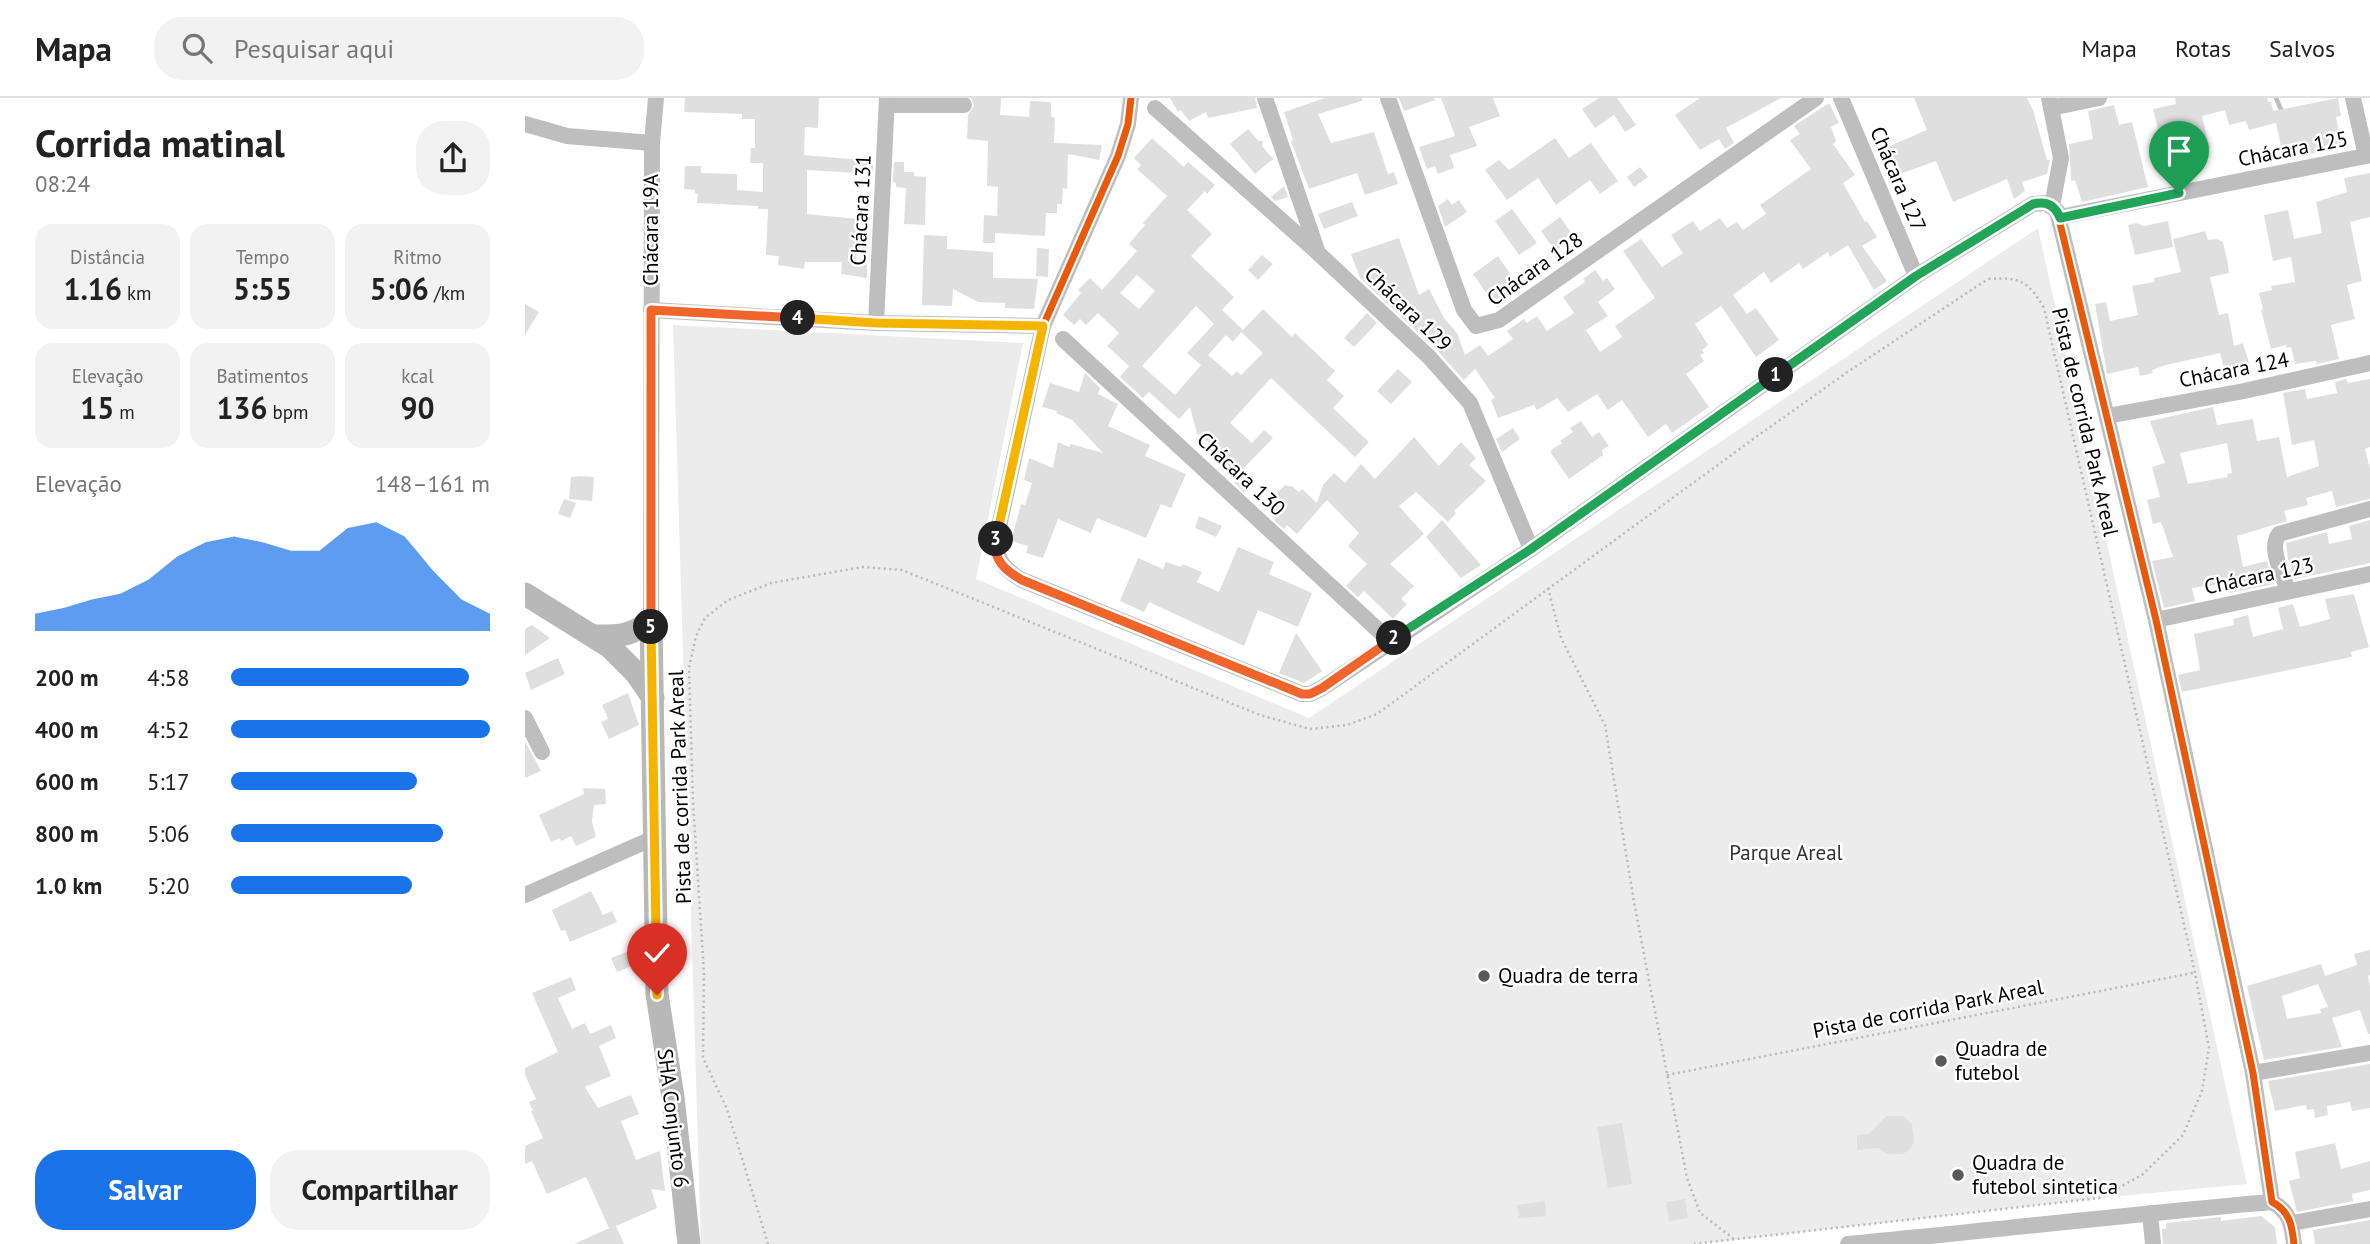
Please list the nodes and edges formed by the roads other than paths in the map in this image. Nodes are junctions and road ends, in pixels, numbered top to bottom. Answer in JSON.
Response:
{"nodes":[{"id":1,"x":656,"y":98,"type":"edge"},
{"id":2,"x":1131,"y":98,"type":"edge"},
{"id":3,"x":1265,"y":98,"type":"edge"},
{"id":4,"x":1388,"y":98,"type":"edge"},
{"id":5,"x":1816,"y":98,"type":"edge"},
{"id":6,"x":1841,"y":98,"type":"edge"},
{"id":7,"x":2099,"y":98,"type":"edge"},
{"id":8,"x":2353,"y":98,"type":"edge"},
{"id":9,"x":887,"y":101,"type":"edge"},
{"id":10,"x":2050,"y":103,"type":"edge"},
{"id":11,"x":964,"y":105,"type":"dead end"},
{"id":12,"x":1155,"y":108,"type":"dead end"},
{"id":13,"x":525,"y":124,"type":"edge"},
{"id":14,"x":652,"y":143,"type":"junction"},
{"id":15,"x":2368,"y":155,"type":"edge"},
{"id":16,"x":2056,"y":212,"type":"junction"},
{"id":17,"x":1318,"y":253,"type":"junction"},
{"id":18,"x":1916,"y":276,"type":"junction"},
{"id":19,"x":651,"y":310,"type":"junction"},
{"id":20,"x":876,"y":323,"type":"junction"},
{"id":21,"x":1043,"y":326,"type":"junction"},
{"id":22,"x":1063,"y":339,"type":"dead end"},
{"id":23,"x":2370,"y":363,"type":"edge"},
{"id":24,"x":2107,"y":416,"type":"junction"},
{"id":25,"x":2370,"y":509,"type":"edge"},
{"id":26,"x":1531,"y":549,"type":"junction"},
{"id":27,"x":2370,"y":574,"type":"edge"},
{"id":28,"x":2288,"y":591,"type":"junction"},
{"id":29,"x":525,"y":594,"type":"edge"},
{"id":30,"x":2156,"y":620,"type":"junction"},
{"id":31,"x":651,"y":621,"type":"junction"},
{"id":32,"x":594,"y":636,"type":"junction"},
{"id":33,"x":1390,"y":641,"type":"junction"},
{"id":34,"x":653,"y":698,"type":"junction"},
{"id":35,"x":525,"y":718,"type":"edge"},
{"id":36,"x":542,"y":752,"type":"dead end"},
{"id":37,"x":656,"y":837,"type":"junction"},
{"id":38,"x":525,"y":895,"type":"edge"},
{"id":39,"x":2370,"y":1053,"type":"edge"},
{"id":40,"x":2253,"y":1073,"type":"junction"},
{"id":41,"x":2272,"y":1202,"type":"junction"},
{"id":42,"x":2370,"y":1209,"type":"edge"},
{"id":43,"x":2150,"y":1213,"type":"junction"},
{"id":44,"x":2292,"y":1223,"type":"junction"},
{"id":45,"x":2035,"y":1226,"type":"junction"},
{"id":46,"x":1919,"y":1241,"type":"edge"},
{"id":47,"x":689,"y":1244,"type":"edge"},
{"id":48,"x":1848,"y":1244,"type":"edge"},
{"id":49,"x":2037,"y":1244,"type":"edge"},
{"id":50,"x":2153,"y":1244,"type":"edge"},
{"id":51,"x":2294,"y":1244,"type":"edge"}],
"edges":[{"from":1,"to":14,"type":"street","name":"Chácara 19A"},
{"from":2,"to":21,"type":"street"},
{"from":3,"to":17,"type":"street","name":"Chácara 129"},
{"from":4,"to":5,"type":"street","name":"Chácara 128"},
{"from":6,"to":18,"type":"street","name":"Chácara 127"},
{"from":7,"to":10,"type":"street"},
{"from":8,"to":15,"type":"street"},
{"from":9,"to":11,"type":"street"},
{"from":9,"to":20,"type":"street","name":"Chácara 131"},
{"from":10,"to":16,"type":"street"},
{"from":12,"to":17,"type":"street"},
{"from":13,"to":14,"type":"street"},
{"from":14,"to":19,"type":"street","name":"Chácara 19A"},
{"from":15,"to":16,"type":"street","name":"Chácara 125"},
{"from":16,"to":18,"type":"street","name":"Chácara 125"},
{"from":16,"to":24,"type":"street"},
{"from":17,"to":26,"type":"street","name":"Chácara 129"},
{"from":18,"to":26,"type":"street","name":"Chácara 125"},
{"from":19,"to":20,"type":"street"},
{"from":19,"to":31,"type":"street","name":"Chácara 19A"},
{"from":20,"to":21,"type":"street"},
{"from":21,"to":33,"type":"street","name":"Chácara 125"},
{"from":22,"to":33,"type":"street","name":"Chácara 130"},
{"from":23,"to":24,"type":"street","name":"Chácara 124"},
{"from":24,"to":30,"type":"street"},
{"from":25,"to":28,"type":"street"},
{"from":26,"to":33,"type":"street","name":"Chácara 125"},
{"from":27,"to":28,"type":"street","name":"Chácara 123"},
{"from":28,"to":30,"type":"street","name":"Chácara 123"},
{"from":29,"to":32,"type":"street"},
{"from":30,"to":40,"type":"street"},
{"from":31,"to":32,"type":"street"},
{"from":31,"to":34,"type":"street","name":"Chácara 19A"},
{"from":32,"to":34,"type":"street"},
{"from":34,"to":37,"type":"street","name":"SHA Conjunto 6"},
{"from":35,"to":36,"type":"street"},
{"from":37,"to":38,"type":"street"},
{"from":37,"to":47,"type":"street","name":"SHA Conjunto 6"},
{"from":39,"to":40,"type":"street"},
{"from":40,"to":41,"type":"street"},
{"from":41,"to":43,"type":"street"},
{"from":41,"to":44,"type":"street"},
{"from":42,"to":44,"type":"street"},
{"from":43,"to":45,"type":"street"},
{"from":43,"to":50,"type":"street"},
{"from":44,"to":51,"type":"street"},
{"from":45,"to":46,"type":"street"},
{"from":45,"to":49,"type":"street"},
{"from":46,"to":48,"type":"street"}]}
